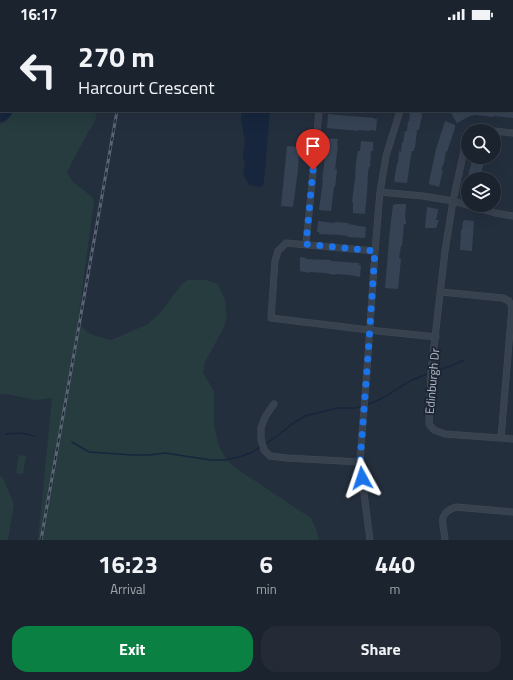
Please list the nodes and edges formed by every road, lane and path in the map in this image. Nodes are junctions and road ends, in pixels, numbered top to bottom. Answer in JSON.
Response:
{"nodes":[{"id":1,"x":319,"y":112,"type":"edge"},
{"id":2,"x":400,"y":112,"type":"edge"},
{"id":3,"x":501,"y":132,"type":"edge"},
{"id":4,"x":513,"y":133,"type":"edge"},
{"id":5,"x":461,"y":164,"type":"edge"},
{"id":6,"x":380,"y":192,"type":"junction"},
{"id":7,"x":454,"y":201,"type":"junction"},
{"id":8,"x":513,"y":216,"type":"edge"},
{"id":9,"x":306,"y":244,"type":"junction"},
{"id":10,"x":375,"y":251,"type":"junction"},
{"id":11,"x":441,"y":292,"type":"junction"},
{"id":12,"x":369,"y":330,"type":"junction"},
{"id":13,"x":436,"y":337,"type":"junction"},
{"id":14,"x":274,"y":404,"type":"dead end"},
{"id":15,"x":501,"y":438,"type":"junction"},
{"id":16,"x":513,"y":439,"type":"edge"},
{"id":17,"x":360,"y":462,"type":"junction"},
{"id":18,"x":513,"y":512,"type":"edge"},
{"id":19,"x":370,"y":540,"type":"edge"},
{"id":20,"x":445,"y":540,"type":"edge"}],
"edges":[{"from":1,"to":9,"type":"street"},
{"from":2,"to":6,"type":"street"},
{"from":3,"to":4,"type":"street"},
{"from":5,"to":7,"type":"street","name":"Edinburgh Dr"},
{"from":6,"to":7,"type":"street"},
{"from":6,"to":10,"type":"street"},
{"from":7,"to":8,"type":"street"},
{"from":7,"to":11,"type":"street","name":"Edinburgh Dr"},
{"from":9,"to":10,"type":"street"},
{"from":9,"to":12,"type":"street"},
{"from":10,"to":12,"type":"street"},
{"from":11,"to":13,"type":"street","name":"Edinburgh Dr"},
{"from":11,"to":15,"type":"street"},
{"from":12,"to":13,"type":"street"},
{"from":12,"to":17,"type":"street"},
{"from":13,"to":15,"type":"street","name":"Edinburgh Dr"},
{"from":14,"to":17,"type":"street"},
{"from":15,"to":16,"type":"street","name":"Edinburgh Dr"},
{"from":17,"to":19,"type":"street"},
{"from":18,"to":20,"type":"street"}]}
